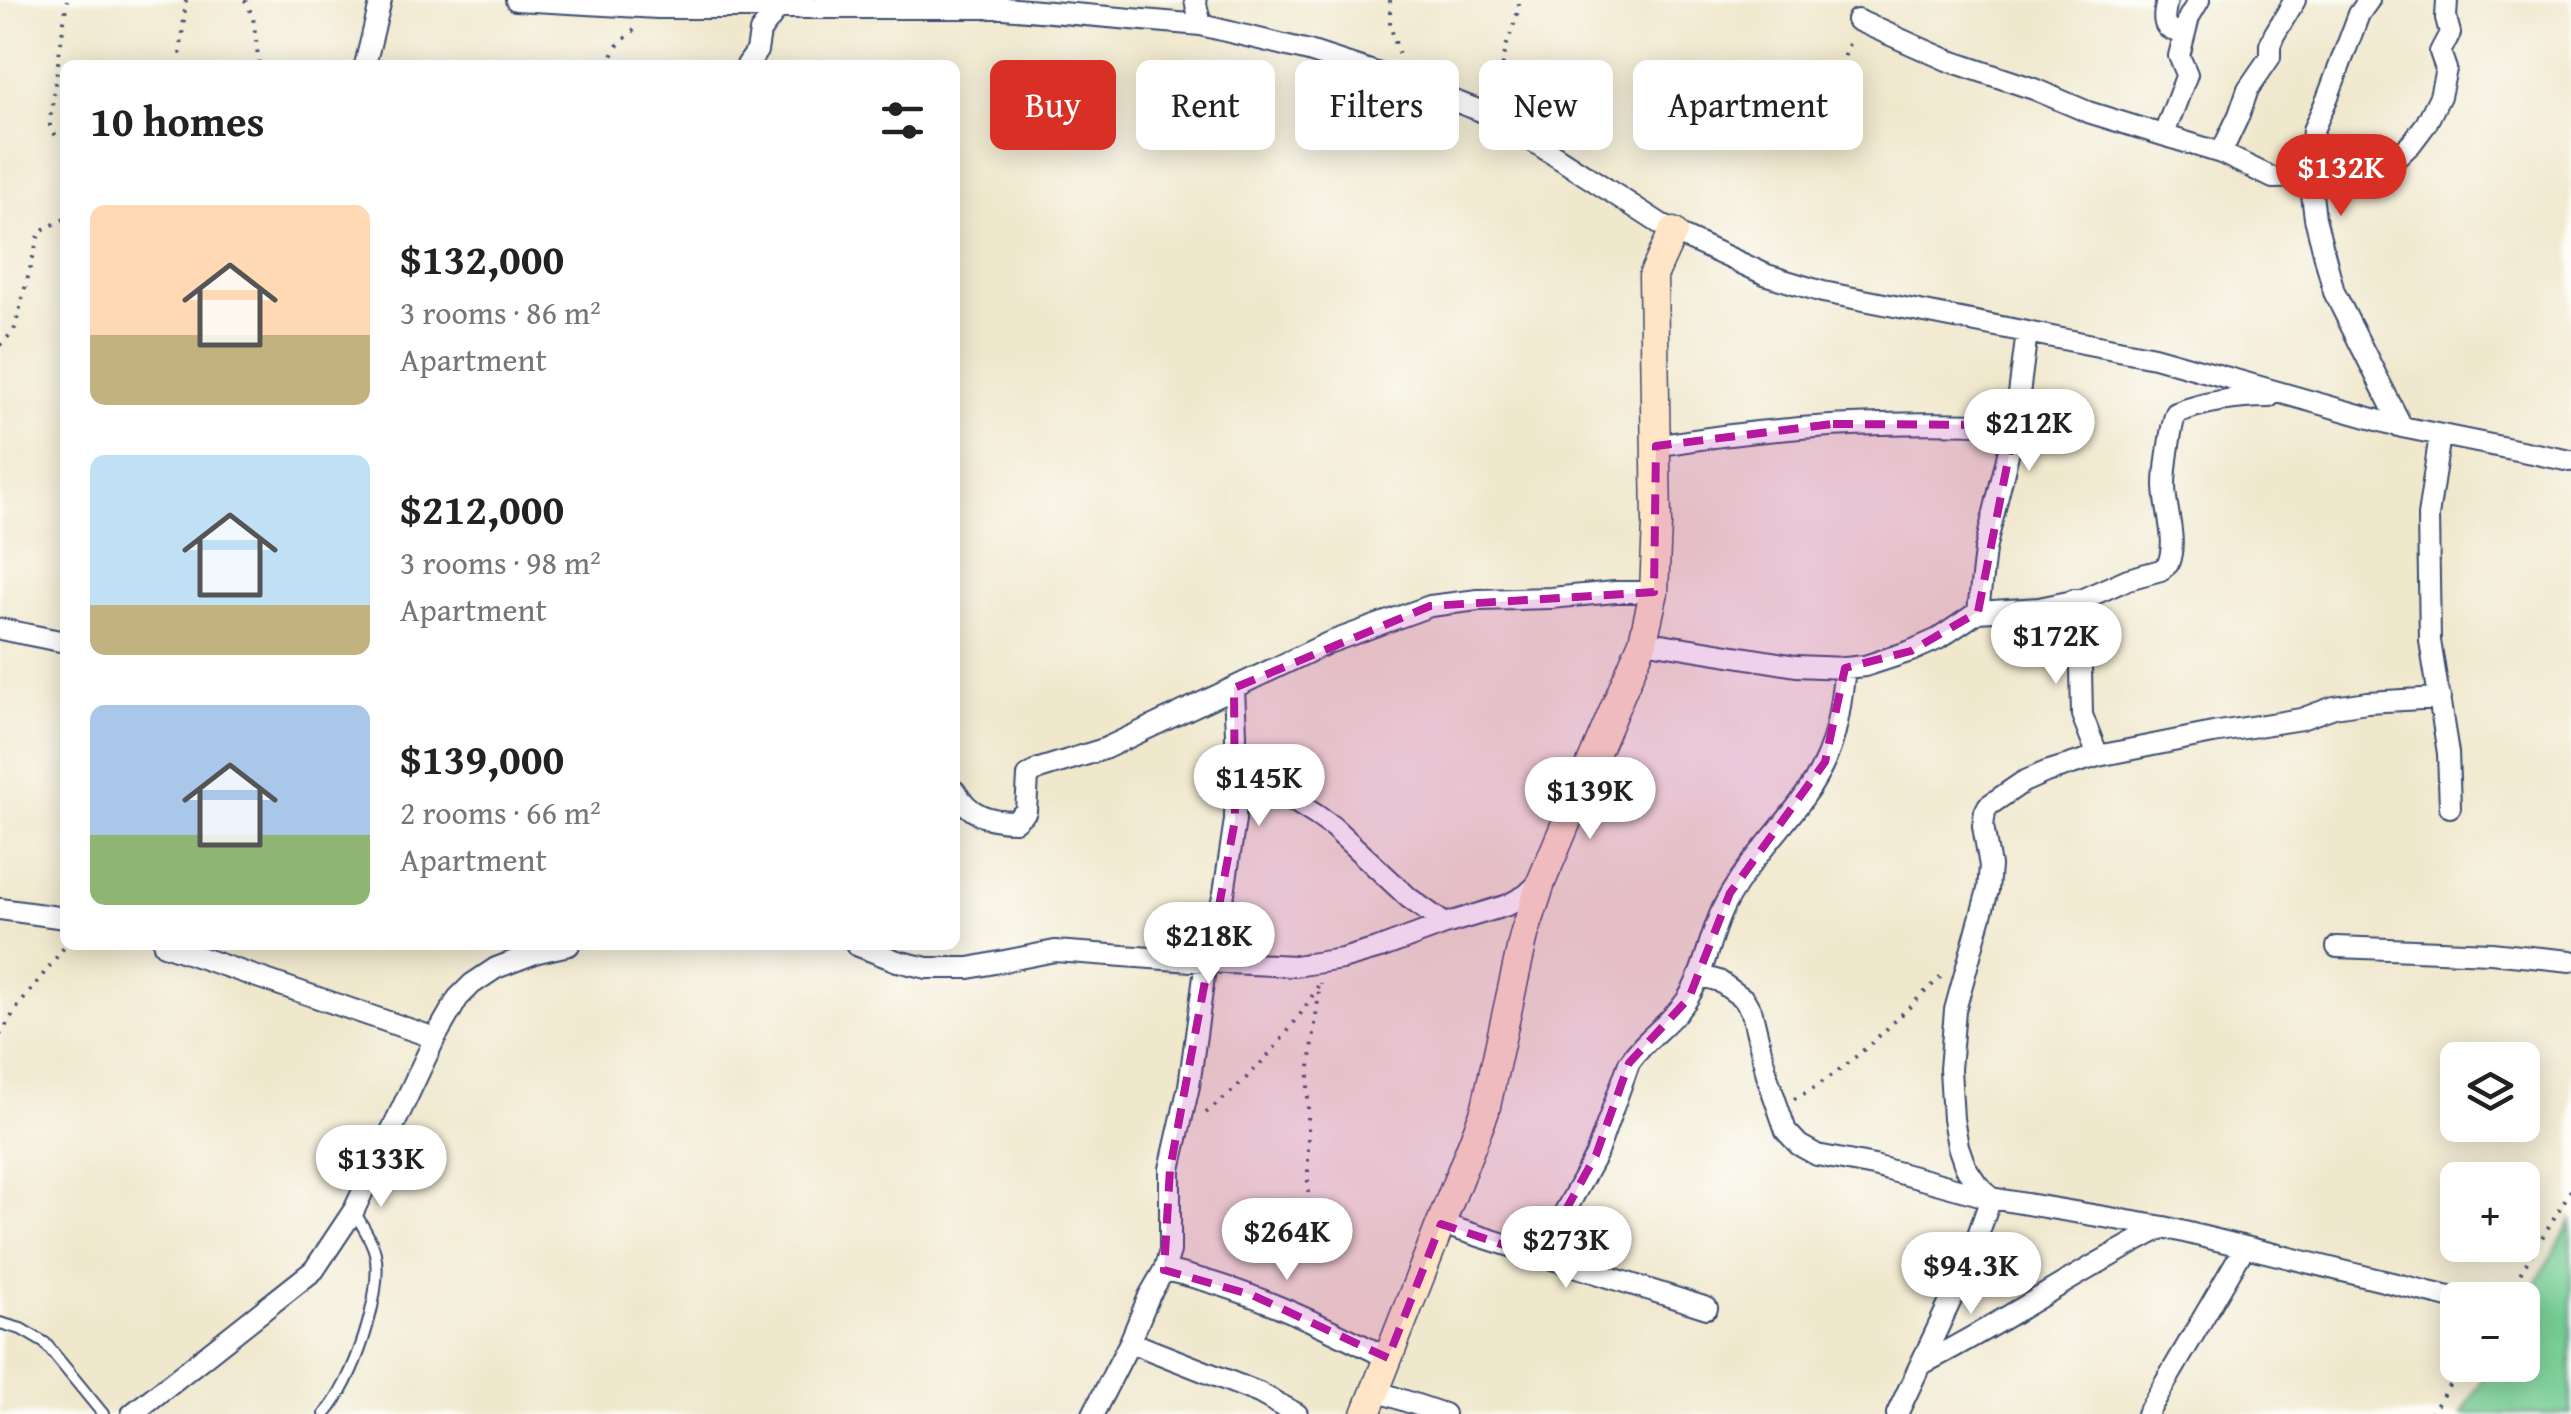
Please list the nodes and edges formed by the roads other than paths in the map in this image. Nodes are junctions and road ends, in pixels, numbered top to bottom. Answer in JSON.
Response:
{"nodes":[{"id":1,"x":381,"y":0,"type":"edge"},
{"id":2,"x":516,"y":0,"type":"edge"},
{"id":3,"x":1196,"y":0,"type":"edge"},
{"id":4,"x":2167,"y":0,"type":"edge"},
{"id":5,"x":2199,"y":0,"type":"edge"},
{"id":6,"x":2295,"y":0,"type":"edge"},
{"id":7,"x":2369,"y":0,"type":"edge"},
{"id":8,"x":2447,"y":0,"type":"edge"},
{"id":9,"x":778,"y":8,"type":"junction"},
{"id":10,"x":1857,"y":20,"type":"road end"},
{"id":11,"x":1202,"y":25,"type":"junction"},
{"id":12,"x":2183,"y":32,"type":"junction"},
{"id":13,"x":367,"y":60,"type":"edge"},
{"id":14,"x":751,"y":60,"type":"edge"},
{"id":15,"x":2164,"y":134,"type":"junction"},
{"id":16,"x":2221,"y":152,"type":"junction"},
{"id":17,"x":2310,"y":179,"type":"junction"},
{"id":18,"x":1673,"y":232,"type":"junction"},
{"id":19,"x":2027,"y":332,"type":"junction"},
{"id":20,"x":2290,"y":397,"type":"junction"},
{"id":21,"x":2015,"y":425,"type":"junction"},
{"id":22,"x":2402,"y":427,"type":"junction"},
{"id":23,"x":2440,"y":435,"type":"junction"},
{"id":24,"x":1656,"y":446,"type":"junction"},
{"id":25,"x":2571,"y":461,"type":"edge"},
{"id":26,"x":1654,"y":592,"type":"junction"},
{"id":27,"x":2074,"y":600,"type":"junction"},
{"id":28,"x":1978,"y":612,"type":"junction"},
{"id":29,"x":0,"y":629,"type":"edge"},
{"id":30,"x":60,"y":641,"type":"edge"},
{"id":31,"x":1643,"y":641,"type":"junction"},
{"id":32,"x":1845,"y":668,"type":"junction"},
{"id":33,"x":1234,"y":688,"type":"junction"},
{"id":34,"x":2440,"y":698,"type":"junction"},
{"id":35,"x":2098,"y":756,"type":"junction"},
{"id":36,"x":1236,"y":781,"type":"junction"},
{"id":37,"x":960,"y":799,"type":"edge"},
{"id":38,"x":2450,"y":807,"type":"dead end"},
{"id":39,"x":1542,"y":880,"type":"junction"},
{"id":40,"x":0,"y":909,"type":"edge"},
{"id":41,"x":60,"y":917,"type":"edge"},
{"id":42,"x":1444,"y":924,"type":"junction"},
{"id":43,"x":2337,"y":947,"type":"dead end"},
{"id":44,"x":179,"y":950,"type":"edge"},
{"id":45,"x":547,"y":950,"type":"edge"},
{"id":46,"x":869,"y":950,"type":"edge"},
{"id":47,"x":1206,"y":962,"type":"junction"},
{"id":48,"x":2571,"y":962,"type":"edge"},
{"id":49,"x":1699,"y":974,"type":"junction"},
{"id":50,"x":435,"y":1038,"type":"junction"},
{"id":51,"x":1991,"y":1198,"type":"junction"},
{"id":52,"x":354,"y":1210,"type":"junction"},
{"id":53,"x":1442,"y":1224,"type":"junction"},
{"id":54,"x":2164,"y":1226,"type":"junction"},
{"id":55,"x":2244,"y":1248,"type":"junction"},
{"id":56,"x":1540,"y":1257,"type":"junction"},
{"id":57,"x":1164,"y":1270,"type":"junction"},
{"id":58,"x":2440,"y":1295,"type":"edge"},
{"id":59,"x":1707,"y":1308,"type":"dead end"},
{"id":60,"x":0,"y":1322,"type":"edge"},
{"id":61,"x":1130,"y":1342,"type":"junction"},
{"id":62,"x":1388,"y":1358,"type":"junction"},
{"id":63,"x":1920,"y":1364,"type":"junction"},
{"id":64,"x":1371,"y":1403,"type":"edge"},
{"id":65,"x":104,"y":1414,"type":"edge"},
{"id":66,"x":132,"y":1414,"type":"edge"},
{"id":67,"x":325,"y":1414,"type":"edge"},
{"id":68,"x":1093,"y":1414,"type":"edge"},
{"id":69,"x":1297,"y":1414,"type":"edge"},
{"id":70,"x":1444,"y":1414,"type":"edge"},
{"id":71,"x":1897,"y":1414,"type":"edge"},
{"id":72,"x":2147,"y":1414,"type":"edge"}],
"edges":[{"from":1,"to":13,"type":"street"},
{"from":2,"to":9,"type":"street"},
{"from":3,"to":11,"type":"street"},
{"from":4,"to":12,"type":"street"},
{"from":5,"to":12,"type":"street"},
{"from":6,"to":16,"type":"street"},
{"from":7,"to":17,"type":"street"},
{"from":8,"to":17,"type":"street"},
{"from":9,"to":11,"type":"street"},
{"from":9,"to":14,"type":"street"},
{"from":10,"to":15,"type":"street"},
{"from":11,"to":18,"type":"street"},
{"from":12,"to":15,"type":"street"},
{"from":15,"to":16,"type":"street"},
{"from":16,"to":17,"type":"street"},
{"from":17,"to":22,"type":"street"},
{"from":18,"to":19,"type":"street"},
{"from":18,"to":24,"type":"street"},
{"from":19,"to":20,"type":"street"},
{"from":19,"to":21,"type":"street"},
{"from":20,"to":22,"type":"street"},
{"from":20,"to":27,"type":"street"},
{"from":21,"to":24,"type":"street"},
{"from":21,"to":28,"type":"street"},
{"from":22,"to":23,"type":"street"},
{"from":23,"to":25,"type":"street"},
{"from":23,"to":34,"type":"street"},
{"from":24,"to":26,"type":"street"},
{"from":26,"to":31,"type":"street"},
{"from":26,"to":33,"type":"street"},
{"from":27,"to":28,"type":"street"},
{"from":27,"to":35,"type":"street"},
{"from":28,"to":32,"type":"street"},
{"from":29,"to":30,"type":"street"},
{"from":31,"to":32,"type":"street"},
{"from":31,"to":39,"type":"street"},
{"from":32,"to":49,"type":"street"},
{"from":33,"to":36,"type":"street"},
{"from":33,"to":37,"type":"street"},
{"from":34,"to":35,"type":"street"},
{"from":34,"to":38,"type":"street"},
{"from":35,"to":51,"type":"street"},
{"from":36,"to":42,"type":"street"},
{"from":36,"to":47,"type":"street"},
{"from":39,"to":42,"type":"street"},
{"from":39,"to":53,"type":"street"},
{"from":40,"to":41,"type":"street"},
{"from":42,"to":47,"type":"street"},
{"from":43,"to":48,"type":"street"},
{"from":44,"to":50,"type":"street"},
{"from":45,"to":50,"type":"street"},
{"from":46,"to":47,"type":"street"},
{"from":47,"to":57,"type":"street"},
{"from":49,"to":51,"type":"street"},
{"from":49,"to":56,"type":"street"},
{"from":50,"to":52,"type":"street"},
{"from":51,"to":54,"type":"street"},
{"from":51,"to":63,"type":"street"},
{"from":52,"to":66,"type":"street"},
{"from":52,"to":67,"type":"lane"},
{"from":53,"to":56,"type":"street"},
{"from":53,"to":62,"type":"street"},
{"from":54,"to":55,"type":"street"},
{"from":54,"to":63,"type":"street"},
{"from":55,"to":58,"type":"street"},
{"from":55,"to":72,"type":"street"},
{"from":56,"to":59,"type":"street"},
{"from":57,"to":61,"type":"street"},
{"from":57,"to":62,"type":"street"},
{"from":60,"to":65,"type":"lane"},
{"from":61,"to":68,"type":"street"},
{"from":61,"to":69,"type":"street"},
{"from":62,"to":64,"type":"street"},
{"from":63,"to":71,"type":"street"},
{"from":64,"to":70,"type":"street"}]}
